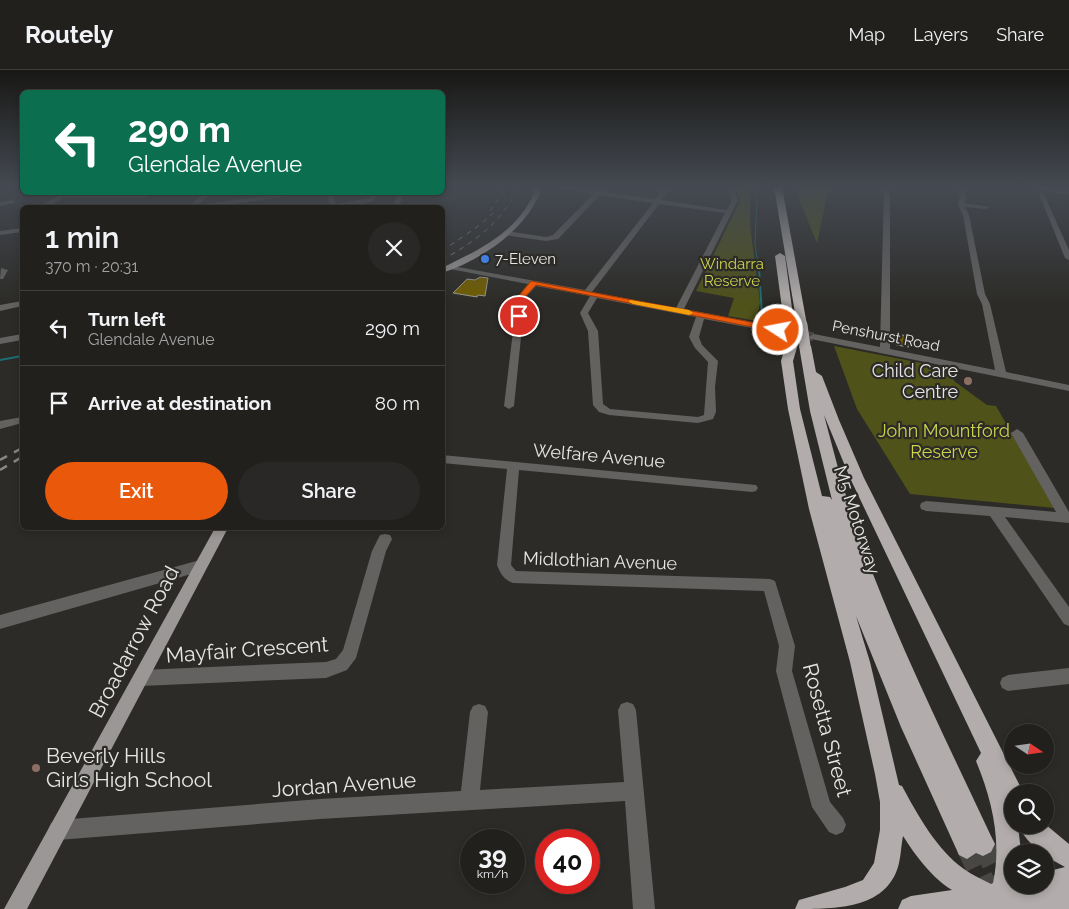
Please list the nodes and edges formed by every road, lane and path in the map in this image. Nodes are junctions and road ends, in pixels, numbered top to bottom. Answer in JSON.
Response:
{"nodes":[{"id":1,"x":514,"y":226,"type":"edge"},
{"id":2,"x":565,"y":226,"type":"edge"},
{"id":3,"x":640,"y":226,"type":"edge"},
{"id":4,"x":722,"y":226,"type":"edge"},
{"id":5,"x":776,"y":226,"type":"edge"},
{"id":6,"x":785,"y":226,"type":"edge"},
{"id":7,"x":887,"y":226,"type":"edge"},
{"id":8,"x":968,"y":226,"type":"edge"},
{"id":9,"x":1054,"y":226,"type":"edge"},
{"id":10,"x":20,"y":230,"type":"edge"},
{"id":11,"x":0,"y":233,"type":"edge"},
{"id":12,"x":507,"y":233,"type":"junction"},
{"id":13,"x":1069,"y":258,"type":"edge"},
{"id":14,"x":446,"y":269,"type":"edge"},
{"id":15,"x":534,"y":283,"type":"junction"},
{"id":16,"x":591,"y":294,"type":"junction"},
{"id":17,"x":20,"y":304,"type":"edge"},
{"id":18,"x":0,"y":308,"type":"edge"},
{"id":19,"x":679,"y":311,"type":"junction"},
{"id":20,"x":701,"y":315,"type":"junction"},
{"id":21,"x":778,"y":330,"type":"tunnel mouth"},
{"id":22,"x":20,"y":337,"type":"edge"},
{"id":23,"x":0,"y":341,"type":"edge"},
{"id":24,"x":804,"y":342,"type":"junction"},
{"id":25,"x":885,"y":351,"type":"junction"},
{"id":26,"x":1001,"y":374,"type":"junction"},
{"id":27,"x":1069,"y":388,"type":"edge"},
{"id":28,"x":509,"y":406,"type":"dead end"},
{"id":29,"x":20,"y":420,"type":"edge"},
{"id":30,"x":0,"y":425,"type":"edge"},
{"id":31,"x":1017,"y":433,"type":"dead end"},
{"id":32,"x":445,"y":459,"type":"edge"},
{"id":33,"x":513,"y":466,"type":"junction"},
{"id":34,"x":752,"y":488,"type":"dead end"},
{"id":35,"x":926,"y":506,"type":"dead end"},
{"id":36,"x":994,"y":512,"type":"junction"},
{"id":37,"x":1068,"y":518,"type":"edge"},
{"id":38,"x":220,"y":530,"type":"edge"},
{"id":39,"x":385,"y":539,"type":"dead end"},
{"id":40,"x":200,"y":566,"type":"junction"},
{"id":41,"x":770,"y":585,"type":"joint"},
{"id":42,"x":1069,"y":619,"type":"edge"},
{"id":43,"x":0,"y":622,"type":"edge"},
{"id":44,"x":935,"y":637,"type":"junction"},
{"id":45,"x":1069,"y":676,"type":"edge"},
{"id":46,"x":140,"y":678,"type":"junction"},
{"id":47,"x":1008,"y":684,"type":"dead end"},
{"id":48,"x":627,"y":710,"type":"dead end"},
{"id":49,"x":479,"y":712,"type":"dead end"},
{"id":50,"x":886,"y":774,"type":"junction"},
{"id":51,"x":1007,"y":784,"type":"edge"},
{"id":52,"x":633,"y":792,"type":"junction"},
{"id":53,"x":470,"y":800,"type":"junction"},
{"id":54,"x":836,"y":825,"type":"dead end"},
{"id":55,"x":58,"y":830,"type":"junction"},
{"id":56,"x":1037,"y":834,"type":"edge"},
{"id":57,"x":975,"y":846,"type":"tunnel mouth"},
{"id":58,"x":1069,"y":857,"type":"edge"},
{"id":59,"x":1057,"y":882,"type":"edge"},
{"id":60,"x":1007,"y":903,"type":"edge"},
{"id":61,"x":1069,"y":903,"type":"edge"},
{"id":62,"x":15,"y":909,"type":"edge"},
{"id":63,"x":644,"y":909,"type":"edge"},
{"id":64,"x":808,"y":909,"type":"edge"},
{"id":65,"x":911,"y":909,"type":"edge"}],
"edges":[{"from":1,"to":12,"type":"main road"},
{"from":2,"to":12,"type":"street"},
{"from":3,"to":16,"type":"street"},
{"from":4,"to":19,"type":"street"},
{"from":5,"to":24,"type":"highway","name":"M5 Motorway","bridge":true},
{"from":6,"to":24,"type":"highway","name":"M5 Motorway","bridge":true},
{"from":7,"to":25,"type":"street"},
{"from":8,"to":26,"type":"street"},
{"from":9,"to":13,"type":"street"},
{"from":10,"to":11,"type":"street"},
{"from":12,"to":14,"type":"main road"},
{"from":14,"to":15,"type":"street"},
{"from":15,"to":16,"type":"street"},
{"from":15,"to":28,"type":"street"},
{"from":16,"to":19,"type":"street"},
{"from":16,"to":20,"type":"street"},
{"from":17,"to":18,"type":"street"},
{"from":19,"to":20,"type":"street"},
{"from":20,"to":21,"type":"street"},
{"from":22,"to":23,"type":"street"},
{"from":24,"to":25,"type":"street","name":"Penshurst Road"},
{"from":24,"to":44,"type":"highway"},
{"from":24,"to":50,"type":"highway"},
{"from":24,"to":57,"type":"highway","name":"M5 Motorway"},
{"from":25,"to":26,"type":"street","name":"Penshurst Road"},
{"from":26,"to":27,"type":"street","name":"Penshurst Road"},
{"from":29,"to":30,"type":"street"},
{"from":31,"to":37,"type":"street"},
{"from":32,"to":33,"type":"street","name":"Welfare Avenue"},
{"from":33,"to":34,"type":"street","name":"Welfare Avenue"},
{"from":33,"to":41,"type":"street","name":"Midlothian Avenue"},
{"from":35,"to":36,"type":"street"},
{"from":36,"to":37,"type":"street"},
{"from":36,"to":42,"type":"street"},
{"from":38,"to":40,"type":"main road","name":"Broadarrow Road"},
{"from":39,"to":46,"type":"street","name":"Mayfair Crescent"},
{"from":40,"to":43,"type":"street"},
{"from":40,"to":46,"type":"main road","name":"Broadarrow Road"},
{"from":41,"to":54,"type":"street","name":"Rosetta Street"},
{"from":44,"to":51,"type":"highway"},
{"from":44,"to":60,"type":"highway"},
{"from":45,"to":47,"type":"street"},
{"from":46,"to":55,"type":"main road","name":"Broadarrow Road"},
{"from":48,"to":52,"type":"street"},
{"from":49,"to":53,"type":"street"},
{"from":50,"to":60,"type":"highway"},
{"from":50,"to":64,"type":"highway"},
{"from":52,"to":53,"type":"street","name":"Jordan Avenue"},
{"from":52,"to":63,"type":"street"},
{"from":53,"to":55,"type":"street","name":"Jordan Avenue"},
{"from":55,"to":62,"type":"main road","name":"Broadarrow Road"},
{"from":56,"to":58,"type":"highway"},
{"from":59,"to":60,"type":"highway"},
{"from":60,"to":61,"type":"highway"},
{"from":60,"to":65,"type":"highway"}]}
